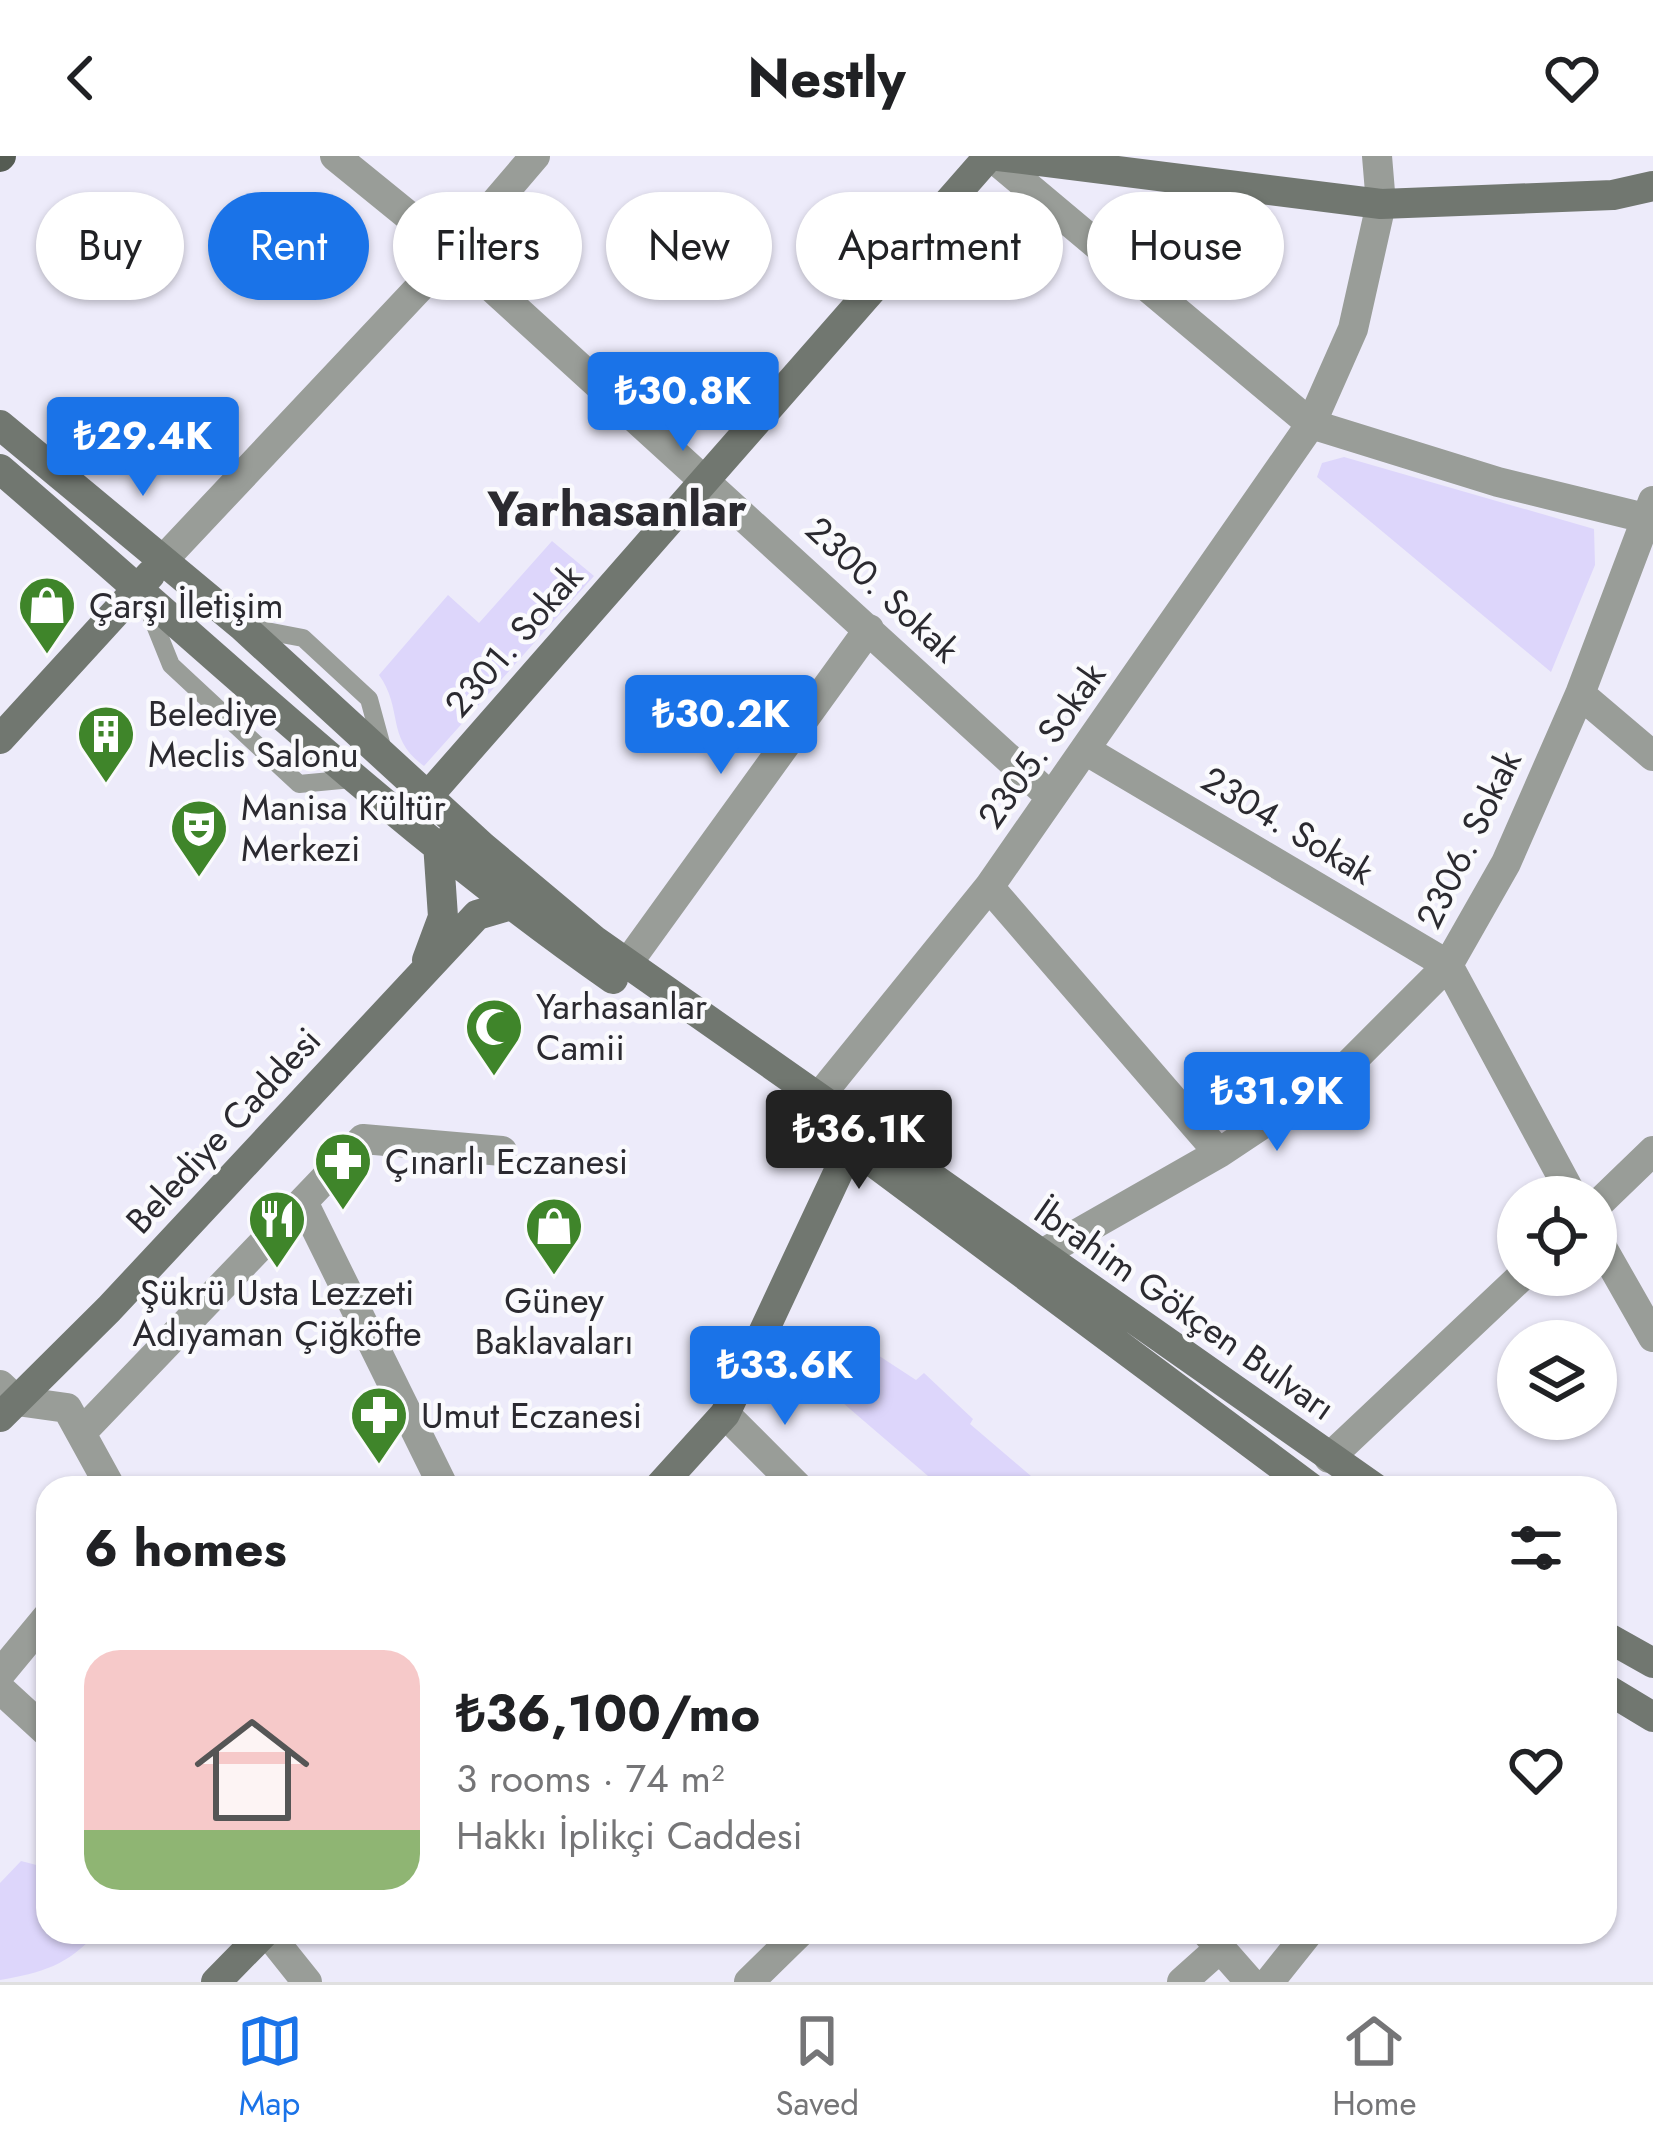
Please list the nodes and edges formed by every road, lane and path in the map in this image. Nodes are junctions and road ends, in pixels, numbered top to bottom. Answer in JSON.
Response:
{"nodes":[{"id":1,"x":335,"y":156,"type":"edge"},
{"id":2,"x":535,"y":156,"type":"edge"},
{"id":3,"x":993,"y":156,"type":"edge"},
{"id":4,"x":1377,"y":156,"type":"edge"},
{"id":5,"x":1653,"y":186,"type":"edge"},
{"id":6,"x":504,"y":192,"type":"edge"},
{"id":7,"x":393,"y":203,"type":"edge"},
{"id":8,"x":1381,"y":204,"type":"junction"},
{"id":9,"x":408,"y":300,"type":"edge"},
{"id":10,"x":507,"y":300,"type":"edge"},
{"id":11,"x":1311,"y":424,"type":"junction"},
{"id":12,"x":0,"y":425,"type":"edge"},
{"id":13,"x":0,"y":469,"type":"edge"},
{"id":14,"x":706,"y":478,"type":"junction"},
{"id":15,"x":1651,"y":514,"type":"edge"},
{"id":16,"x":164,"y":559,"type":"junction"},
{"id":17,"x":140,"y":588,"type":"junction"},
{"id":18,"x":869,"y":629,"type":"junction"},
{"id":19,"x":1580,"y":694,"type":"junction"},
{"id":20,"x":0,"y":739,"type":"edge"},
{"id":21,"x":1087,"y":751,"type":"junction"},
{"id":22,"x":1653,"y":756,"type":"edge"},
{"id":23,"x":428,"y":796,"type":"junction"},
{"id":24,"x":1051,"y":796,"type":"junction"},
{"id":25,"x":440,"y":852,"type":"junction"},
{"id":26,"x":989,"y":887,"type":"junction"},
{"id":27,"x":508,"y":906,"type":"junction"},
{"id":28,"x":627,"y":964,"type":"junction"},
{"id":29,"x":1448,"y":965,"type":"junction"},
{"id":30,"x":423,"y":971,"type":"junction"},
{"id":31,"x":818,"y":1098,"type":"junction"},
{"id":32,"x":851,"y":1145,"type":"junction"},
{"id":33,"x":502,"y":1151,"type":"dead end"},
{"id":34,"x":1653,"y":1151,"type":"edge"},
{"id":35,"x":1219,"y":1154,"type":"junction"},
{"id":36,"x":1563,"y":1176,"type":"edge"},
{"id":37,"x":1617,"y":1186,"type":"edge"},
{"id":38,"x":304,"y":1204,"type":"junction"},
{"id":39,"x":1040,"y":1255,"type":"junction"},
{"id":40,"x":1617,"y":1274,"type":"edge"},
{"id":41,"x":1500,"y":1296,"type":"edge"},
{"id":42,"x":1653,"y":1337,"type":"edge"},
{"id":43,"x":6,"y":1401,"type":"edge"},
{"id":44,"x":725,"y":1414,"type":"junction"},
{"id":45,"x":80,"y":1432,"type":"junction"},
{"id":46,"x":1329,"y":1458,"type":"junction"},
{"id":47,"x":104,"y":1476,"type":"edge"},
{"id":48,"x":438,"y":1476,"type":"edge"},
{"id":49,"x":669,"y":1476,"type":"edge"},
{"id":50,"x":787,"y":1476,"type":"edge"},
{"id":51,"x":1293,"y":1476,"type":"edge"},
{"id":52,"x":1357,"y":1476,"type":"edge"},
{"id":53,"x":36,"y":1630,"type":"edge"},
{"id":54,"x":1617,"y":1643,"type":"edge"},
{"id":55,"x":1653,"y":1663,"type":"edge"},
{"id":56,"x":0,"y":1674,"type":"edge"},
{"id":57,"x":0,"y":1689,"type":"edge"},
{"id":58,"x":1617,"y":1695,"type":"edge"},
{"id":59,"x":1653,"y":1717,"type":"edge"},
{"id":60,"x":36,"y":1721,"type":"edge"},
{"id":61,"x":254,"y":1944,"type":"edge"},
{"id":62,"x":276,"y":1944,"type":"edge"},
{"id":63,"x":788,"y":1944,"type":"edge"},
{"id":64,"x":1210,"y":1944,"type":"edge"},
{"id":65,"x":1217,"y":1944,"type":"edge"},
{"id":66,"x":1299,"y":1944,"type":"edge"},
{"id":67,"x":216,"y":1982,"type":"edge"},
{"id":68,"x":307,"y":1982,"type":"edge"},
{"id":69,"x":749,"y":1982,"type":"edge"},
{"id":70,"x":1182,"y":1982,"type":"edge"},
{"id":71,"x":1250,"y":1982,"type":"edge"},
{"id":72,"x":1268,"y":1982,"type":"edge"}],
"edges":[{"from":1,"to":7,"type":"street","name":"2300. Sokak"},
{"from":2,"to":6,"type":"street"},
{"from":3,"to":8,"type":"main road"},
{"from":3,"to":11,"type":"street"},
{"from":3,"to":14,"type":"main road","name":"2301. Sokak"},
{"from":4,"to":8,"type":"street","name":"2305. Sokak"},
{"from":5,"to":8,"type":"main road"},
{"from":8,"to":11,"type":"street","name":"2305. Sokak"},
{"from":9,"to":16,"type":"street"},
{"from":10,"to":14,"type":"street","name":"2300. Sokak"},
{"from":11,"to":15,"type":"street"},
{"from":11,"to":21,"type":"street","name":"2305. Sokak"},
{"from":12,"to":16,"type":"main road","name":"İbrahim Gökçen Bulvarı"},
{"from":13,"to":17,"type":"main road","name":"İbrahim Gökçen Bulvarı"},
{"from":14,"to":18,"type":"street","name":"2300. Sokak"},
{"from":14,"to":23,"type":"main road","name":"2301. Sokak"},
{"from":15,"to":19,"type":"street","name":"2306. Sokak"},
{"from":16,"to":17,"type":"main road"},
{"from":16,"to":23,"type":"main road","name":"İbrahim Gökçen Bulvarı"},
{"from":17,"to":20,"type":"main road"},
{"from":17,"to":25,"type":"main road","name":"İbrahim Gökçen Bulvarı"},
{"from":18,"to":24,"type":"street","name":"2300. Sokak"},
{"from":18,"to":28,"type":"street"},
{"from":19,"to":22,"type":"street"},
{"from":19,"to":29,"type":"street","name":"2306. Sokak"},
{"from":21,"to":24,"type":"street","name":"2305. Sokak"},
{"from":21,"to":29,"type":"street","name":"2304. Sokak"},
{"from":23,"to":25,"type":"main road"},
{"from":23,"to":28,"type":"main road","name":"İbrahim Gökçen Bulvarı"},
{"from":24,"to":26,"type":"street","name":"2305. Sokak"},
{"from":25,"to":27,"type":"main road","name":"İbrahim Gökçen Bulvarı"},
{"from":25,"to":30,"type":"main road"},
{"from":26,"to":31,"type":"street","name":"2305. Sokak"},
{"from":26,"to":35,"type":"street"},
{"from":27,"to":30,"type":"main road","name":"Belediye Caddesi"},
{"from":27,"to":32,"type":"main road","name":"İbrahim Gökçen Bulvarı"},
{"from":28,"to":31,"type":"main road","name":"İbrahim Gökçen Bulvarı"},
{"from":29,"to":35,"type":"street"},
{"from":29,"to":36,"type":"street","name":"2306. Sokak"},
{"from":30,"to":43,"type":"main road","name":"Belediye Caddesi"},
{"from":31,"to":39,"type":"main road","name":"İbrahim Gökçen Bulvarı"},
{"from":32,"to":44,"type":"main road"},
{"from":32,"to":51,"type":"main road","name":"İbrahim Gökçen Bulvarı"},
{"from":33,"to":38,"type":"street"},
{"from":34,"to":37,"type":"street"},
{"from":35,"to":39,"type":"street"},
{"from":38,"to":45,"type":"street"},
{"from":38,"to":48,"type":"street"},
{"from":39,"to":46,"type":"main road","name":"İbrahim Gökçen Bulvarı"},
{"from":40,"to":42,"type":"street"},
{"from":41,"to":46,"type":"street"},
{"from":43,"to":45,"type":"street"},
{"from":44,"to":49,"type":"main road"},
{"from":44,"to":50,"type":"street"},
{"from":45,"to":47,"type":"street"},
{"from":46,"to":52,"type":"main road","name":"İbrahim Gökçen Bulvarı"},
{"from":53,"to":56,"type":"street"},
{"from":54,"to":55,"type":"main road"},
{"from":57,"to":60,"type":"street"},
{"from":58,"to":59,"type":"main road"},
{"from":61,"to":67,"type":"main road"},
{"from":62,"to":68,"type":"street"},
{"from":63,"to":69,"type":"street"},
{"from":64,"to":70,"type":"street"},
{"from":65,"to":71,"type":"street"},
{"from":66,"to":72,"type":"street"}]}
